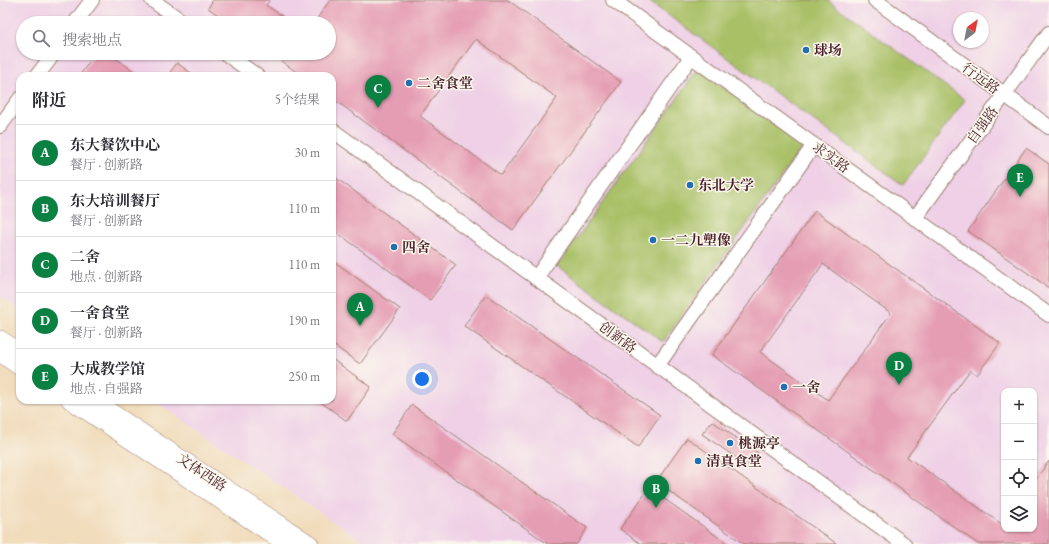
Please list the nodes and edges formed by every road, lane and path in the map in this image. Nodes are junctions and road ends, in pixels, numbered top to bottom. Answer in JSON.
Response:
{"nodes":[{"id":1,"x":92,"y":0,"type":"edge"},
{"id":2,"x":152,"y":0,"type":"edge"},
{"id":3,"x":613,"y":0,"type":"edge"},
{"id":4,"x":875,"y":0,"type":"edge"},
{"id":5,"x":80,"y":16,"type":"edge"},
{"id":6,"x":174,"y":16,"type":"edge"},
{"id":7,"x":1049,"y":33,"type":"edge"},
{"id":8,"x":691,"y":57,"type":"junction"},
{"id":9,"x":49,"y":60,"type":"edge"},
{"id":10,"x":235,"y":60,"type":"edge"},
{"id":11,"x":40,"y":72,"type":"edge"},
{"id":12,"x":251,"y":72,"type":"edge"},
{"id":13,"x":1004,"y":94,"type":"junction"},
{"id":14,"x":16,"y":104,"type":"edge"},
{"id":15,"x":0,"y":126,"type":"edge"},
{"id":16,"x":1049,"y":127,"type":"edge"},
{"id":17,"x":336,"y":133,"type":"edge"},
{"id":18,"x":814,"y":145,"type":"junction"},
{"id":19,"x":915,"y":218,"type":"junction"},
{"id":20,"x":536,"y":278,"type":"junction"},
{"id":21,"x":1049,"y":315,"type":"edge"},
{"id":22,"x":0,"y":339,"type":"edge"},
{"id":23,"x":16,"y":349,"type":"edge"},
{"id":24,"x":0,"y":353,"type":"edge"},
{"id":25,"x":16,"y":364,"type":"edge"},
{"id":26,"x":657,"y":366,"type":"junction"},
{"id":27,"x":76,"y":404,"type":"edge"},
{"id":28,"x":99,"y":404,"type":"edge"},
{"id":29,"x":286,"y":544,"type":"edge"},
{"id":30,"x":310,"y":544,"type":"edge"},
{"id":31,"x":904,"y":544,"type":"edge"}],
"edges":[{"from":1,"to":5,"type":"street"},
{"from":2,"to":6,"type":"street"},
{"from":3,"to":8,"type":"street","name":"求实路"},
{"from":4,"to":13,"type":"street","name":"行远路"},
{"from":7,"to":13,"type":"street","name":"自强路"},
{"from":8,"to":18,"type":"street","name":"求实路"},
{"from":8,"to":20,"type":"street"},
{"from":9,"to":11,"type":"street"},
{"from":10,"to":12,"type":"street"},
{"from":13,"to":16,"type":"street","name":"行远路"},
{"from":13,"to":19,"type":"street","name":"自强路"},
{"from":14,"to":15,"type":"street"},
{"from":17,"to":20,"type":"street","name":"创新路"},
{"from":18,"to":19,"type":"street","name":"求实路"},
{"from":18,"to":26,"type":"street"},
{"from":19,"to":21,"type":"street","name":"求实路"},
{"from":20,"to":26,"type":"street","name":"创新路"},
{"from":22,"to":23,"type":"street"},
{"from":24,"to":25,"type":"street"},
{"from":26,"to":31,"type":"street","name":"创新路"},
{"from":27,"to":29,"type":"street","name":"文体西路"},
{"from":28,"to":30,"type":"street","name":"文体西路"}]}
